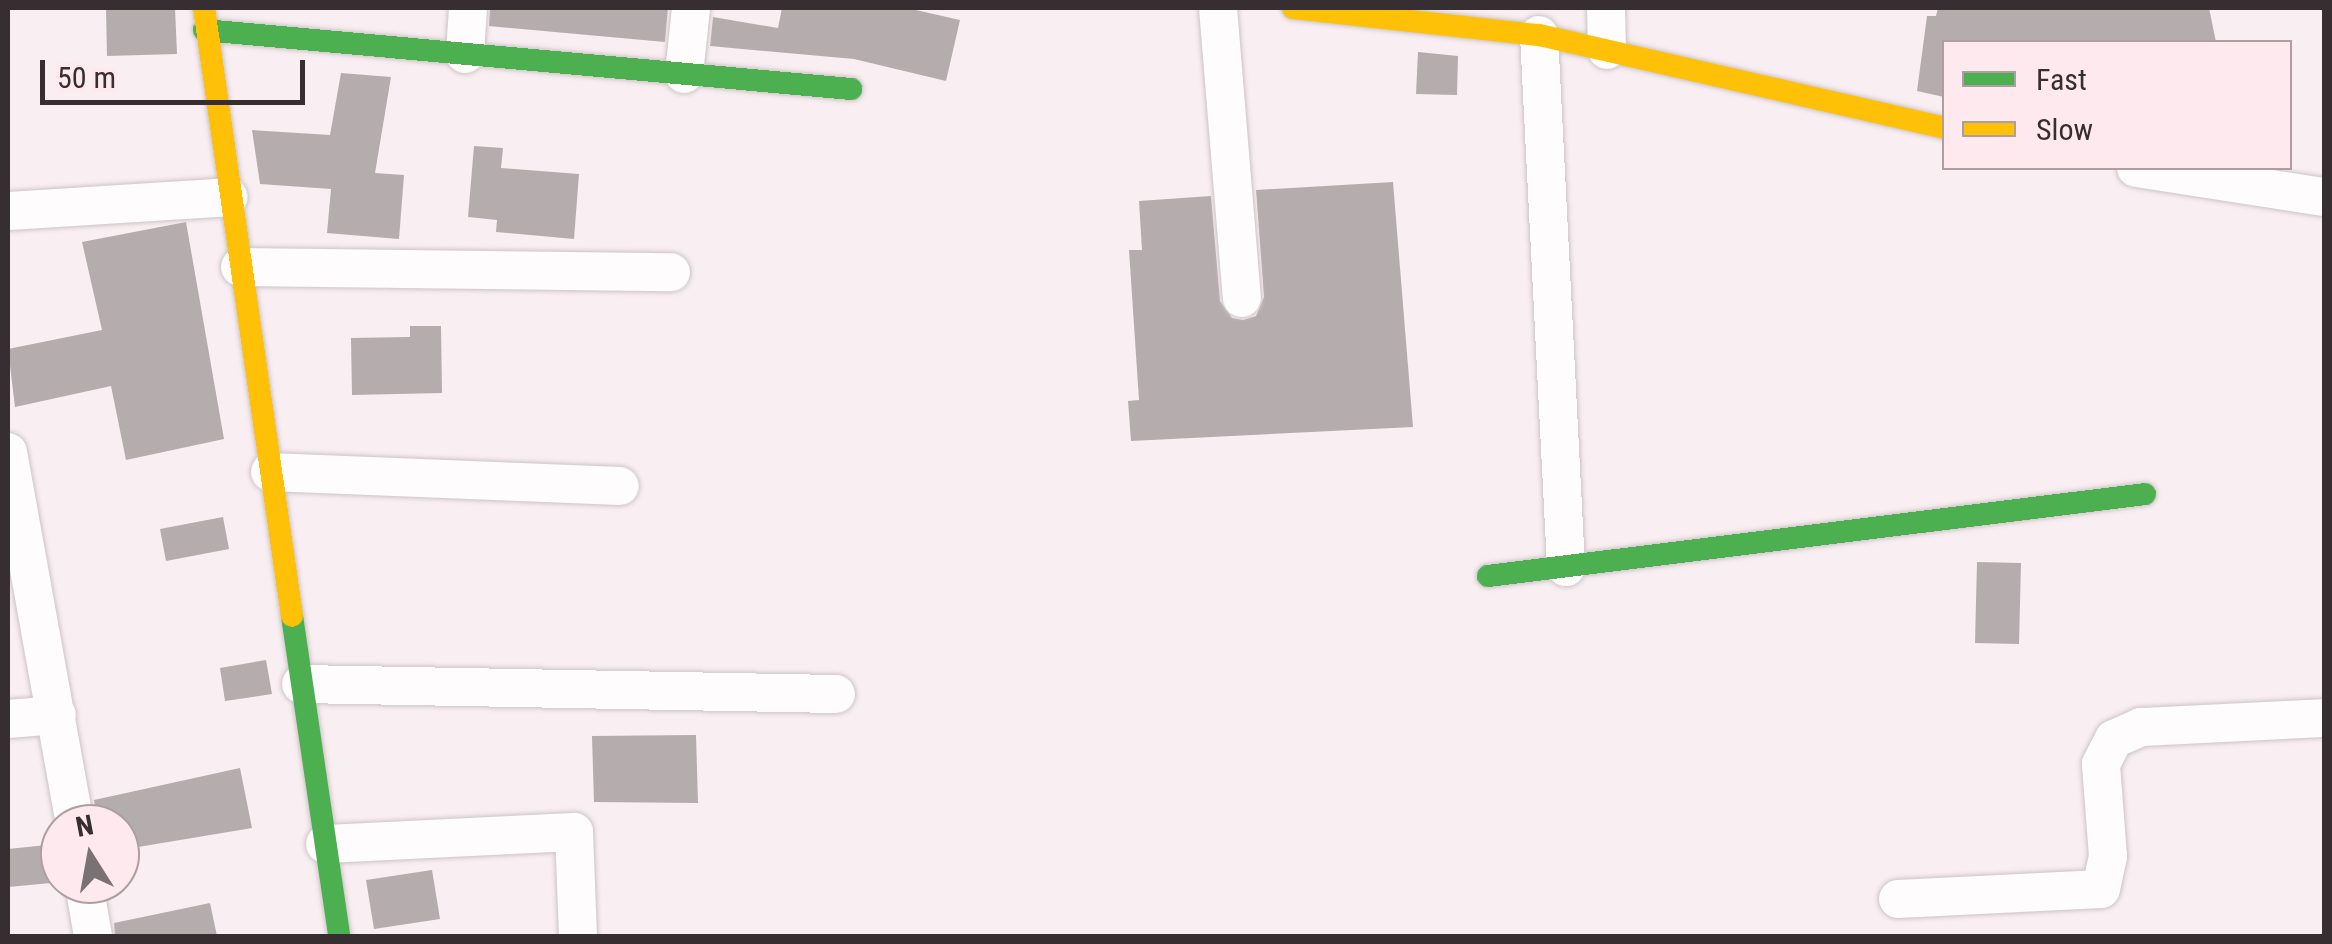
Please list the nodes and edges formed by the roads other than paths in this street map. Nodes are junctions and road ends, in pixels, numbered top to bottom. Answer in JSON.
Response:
{"nodes":[{"id":1,"x":468,"y":8,"type":"edge"},
{"id":2,"x":691,"y":8,"type":"edge"},
{"id":3,"x":1218,"y":8,"type":"edge"},
{"id":4,"x":1293,"y":8,"type":"edge"},
{"id":5,"x":1606,"y":8,"type":"edge"},
{"id":6,"x":204,"y":19,"type":"edge"},
{"id":7,"x":1538,"y":35,"type":"junction"},
{"id":8,"x":1607,"y":50,"type":"junction"},
{"id":9,"x":464,"y":54,"type":"junction"},
{"id":10,"x":684,"y":74,"type":"junction"},
{"id":11,"x":850,"y":88,"type":"dead end"},
{"id":12,"x":1942,"y":128,"type":"edge"},
{"id":13,"x":2149,"y":170,"type":"edge"},
{"id":14,"x":2324,"y":197,"type":"edge"},
{"id":15,"x":229,"y":198,"type":"junction"},
{"id":16,"x":8,"y":211,"type":"edge"},
{"id":17,"x":240,"y":266,"type":"junction"},
{"id":18,"x":671,"y":272,"type":"dead end"},
{"id":19,"x":1242,"y":298,"type":"dead end"},
{"id":20,"x":8,"y":459,"type":"edge"},
{"id":21,"x":270,"y":472,"type":"junction"},
{"id":22,"x":620,"y":486,"type":"dead end"},
{"id":23,"x":2145,"y":494,"type":"dead end"},
{"id":24,"x":1566,"y":568,"type":"junction"},
{"id":25,"x":1488,"y":576,"type":"dead end"},
{"id":26,"x":301,"y":684,"type":"junction"},
{"id":27,"x":836,"y":694,"type":"dead end"},
{"id":28,"x":58,"y":716,"type":"junction"},
{"id":29,"x":2324,"y":718,"type":"edge"},
{"id":30,"x":8,"y":719,"type":"edge"},
{"id":31,"x":72,"y":804,"type":"edge"},
{"id":32,"x":325,"y":844,"type":"junction"},
{"id":33,"x":1898,"y":899,"type":"dead end"},
{"id":34,"x":87,"y":904,"type":"edge"},
{"id":35,"x":93,"y":936,"type":"edge"},
{"id":36,"x":339,"y":936,"type":"edge"},
{"id":37,"x":578,"y":936,"type":"edge"}],
"edges":[{"from":1,"to":9,"type":"street"},
{"from":2,"to":10,"type":"street"},
{"from":3,"to":19,"type":"street"},
{"from":4,"to":7,"type":"street"},
{"from":5,"to":8,"type":"street"},
{"from":6,"to":9,"type":"street"},
{"from":6,"to":15,"type":"street"},
{"from":7,"to":8,"type":"street"},
{"from":7,"to":24,"type":"street"},
{"from":8,"to":12,"type":"street"},
{"from":9,"to":10,"type":"street"},
{"from":10,"to":11,"type":"street"},
{"from":13,"to":14,"type":"street"},
{"from":15,"to":16,"type":"street"},
{"from":15,"to":17,"type":"street"},
{"from":17,"to":18,"type":"street"},
{"from":17,"to":21,"type":"street"},
{"from":20,"to":28,"type":"street"},
{"from":21,"to":22,"type":"street"},
{"from":21,"to":26,"type":"street"},
{"from":23,"to":24,"type":"street"},
{"from":24,"to":25,"type":"street"},
{"from":26,"to":27,"type":"street"},
{"from":26,"to":32,"type":"street"},
{"from":28,"to":30,"type":"street"},
{"from":28,"to":31,"type":"street"},
{"from":29,"to":33,"type":"street"},
{"from":32,"to":36,"type":"street"},
{"from":32,"to":37,"type":"street"},
{"from":34,"to":35,"type":"street"}]}
